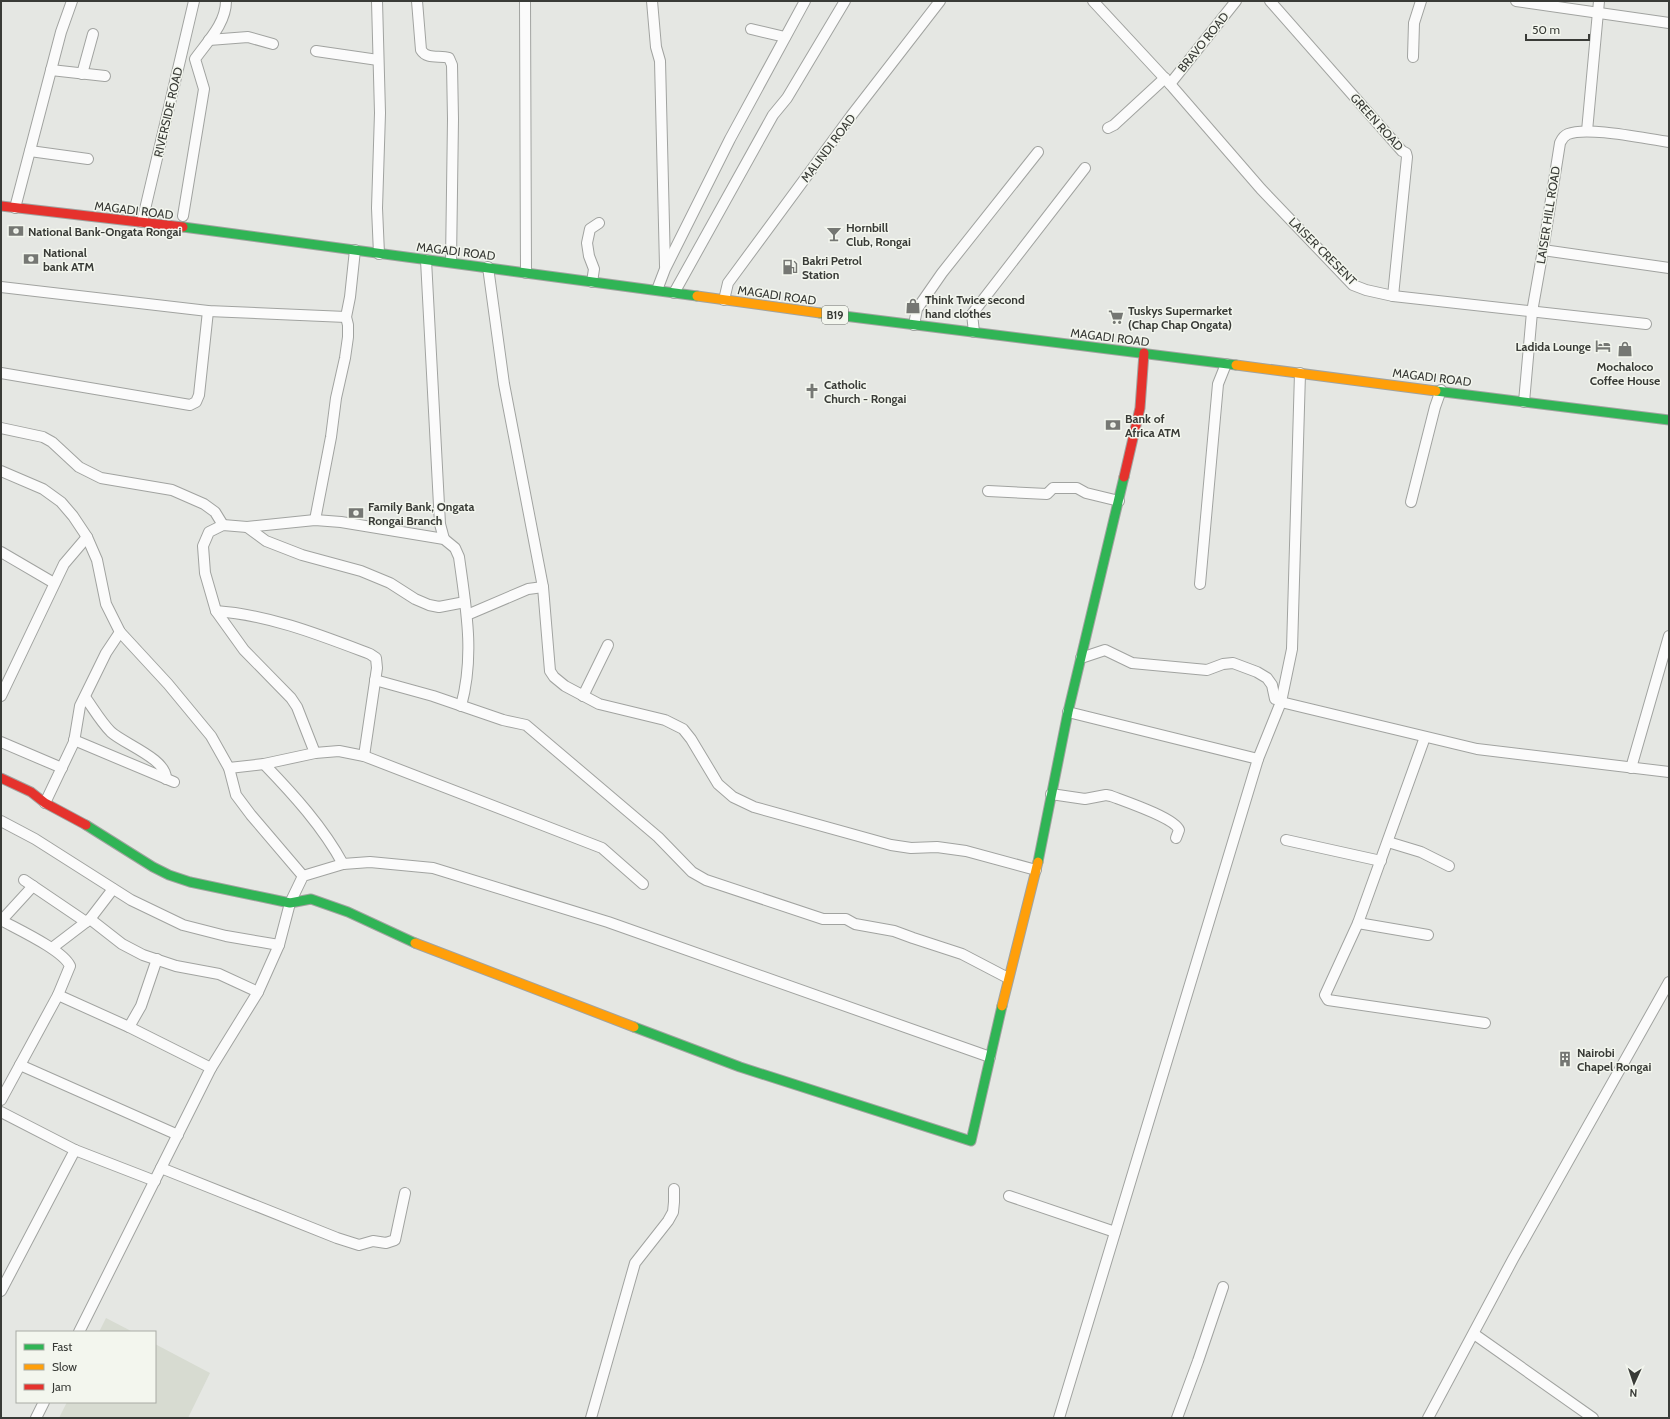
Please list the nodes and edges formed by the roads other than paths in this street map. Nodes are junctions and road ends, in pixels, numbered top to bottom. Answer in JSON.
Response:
{"nodes":[{"id":1,"x":72,"y":1,"type":"edge"},
{"id":2,"x":194,"y":1,"type":"edge"},
{"id":3,"x":226,"y":1,"type":"edge"},
{"id":4,"x":377,"y":1,"type":"edge"},
{"id":5,"x":417,"y":1,"type":"edge"},
{"id":6,"x":525,"y":1,"type":"edge"},
{"id":7,"x":652,"y":1,"type":"edge"},
{"id":8,"x":805,"y":1,"type":"edge"},
{"id":9,"x":845,"y":1,"type":"edge"},
{"id":10,"x":940,"y":1,"type":"edge"},
{"id":11,"x":1236,"y":1,"type":"edge"},
{"id":12,"x":1270,"y":1,"type":"edge"},
{"id":13,"x":1421,"y":1,"type":"edge"},
{"id":14,"x":1516,"y":1,"type":"edge"},
{"id":15,"x":1599,"y":1,"type":"edge"},
{"id":16,"x":1095,"y":2,"type":"edge"},
{"id":17,"x":1598,"y":12,"type":"junction"},
{"id":18,"x":1669,"y":23,"type":"edge"},
{"id":19,"x":750,"y":30,"type":"dead end"},
{"id":20,"x":93,"y":34,"type":"dead end"},
{"id":21,"x":785,"y":38,"type":"junction"},
{"id":22,"x":209,"y":40,"type":"junction"},
{"id":23,"x":273,"y":44,"type":"dead end"},
{"id":24,"x":316,"y":51,"type":"dead end"},
{"id":25,"x":1412,"y":57,"type":"dead end"},
{"id":26,"x":378,"y":60,"type":"junction"},
{"id":27,"x":51,"y":70,"type":"junction"},
{"id":28,"x":82,"y":74,"type":"junction"},
{"id":29,"x":105,"y":76,"type":"dead end"},
{"id":30,"x":1168,"y":81,"type":"junction"},
{"id":31,"x":1108,"y":128,"type":"dead end"},
{"id":32,"x":1587,"y":131,"type":"junction"},
{"id":33,"x":1669,"y":142,"type":"edge"},
{"id":34,"x":30,"y":151,"type":"junction"},
{"id":35,"x":1038,"y":152,"type":"dead end"},
{"id":36,"x":88,"y":159,"type":"dead end"},
{"id":37,"x":1085,"y":168,"type":"dead end"},
{"id":38,"x":1,"y":206,"type":"edge"},
{"id":39,"x":15,"y":208,"type":"junction"},
{"id":40,"x":183,"y":216,"type":"dead end"},
{"id":41,"x":142,"y":222,"type":"junction"},
{"id":42,"x":599,"y":223,"type":"dead end"},
{"id":43,"x":355,"y":250,"type":"junction"},
{"id":44,"x":1543,"y":250,"type":"junction"},
{"id":45,"x":379,"y":254,"type":"junction"},
{"id":46,"x":426,"y":260,"type":"junction"},
{"id":47,"x":451,"y":262,"type":"junction"},
{"id":48,"x":488,"y":267,"type":"junction"},
{"id":49,"x":1669,"y":268,"type":"edge"},
{"id":50,"x":665,"y":269,"type":"junction"},
{"id":51,"x":526,"y":273,"type":"junction"},
{"id":52,"x":592,"y":282,"type":"junction"},
{"id":53,"x":1,"y":287,"type":"edge"},
{"id":54,"x":657,"y":290,"type":"junction"},
{"id":55,"x":674,"y":293,"type":"junction"},
{"id":56,"x":1393,"y":296,"type":"junction"},
{"id":57,"x":724,"y":300,"type":"junction"},
{"id":58,"x":208,"y":311,"type":"junction"},
{"id":59,"x":1532,"y":312,"type":"junction"},
{"id":60,"x":346,"y":317,"type":"junction"},
{"id":61,"x":1646,"y":324,"type":"dead end"},
{"id":62,"x":914,"y":325,"type":"junction"},
{"id":63,"x":974,"y":332,"type":"junction"},
{"id":64,"x":1144,"y":353,"type":"junction"},
{"id":65,"x":1226,"y":364,"type":"junction"},
{"id":66,"x":1,"y":373,"type":"edge"},
{"id":67,"x":1300,"y":373,"type":"junction"},
{"id":68,"x":1441,"y":390,"type":"junction"},
{"id":69,"x":1524,"y":402,"type":"junction"},
{"id":70,"x":1669,"y":420,"type":"edge"},
{"id":71,"x":1,"y":428,"type":"edge"},
{"id":72,"x":1,"y":471,"type":"edge"},
{"id":73,"x":988,"y":491,"type":"dead end"},
{"id":74,"x":1119,"y":501,"type":"junction"},
{"id":75,"x":1411,"y":502,"type":"dead end"},
{"id":76,"x":315,"y":520,"type":"junction"},
{"id":77,"x":223,"y":525,"type":"junction"},
{"id":78,"x":247,"y":527,"type":"junction"},
{"id":79,"x":87,"y":537,"type":"junction"},
{"id":80,"x":444,"y":539,"type":"junction"},
{"id":81,"x":1,"y":552,"type":"edge"},
{"id":82,"x":54,"y":583,"type":"junction"},
{"id":83,"x":1200,"y":584,"type":"dead end"},
{"id":84,"x":543,"y":587,"type":"junction"},
{"id":85,"x":465,"y":602,"type":"junction"},
{"id":86,"x":216,"y":611,"type":"junction"},
{"id":87,"x":467,"y":615,"type":"junction"},
{"id":88,"x":120,"y":632,"type":"junction"},
{"id":89,"x":1669,"y":636,"type":"edge"},
{"id":90,"x":608,"y":644,"type":"dead end"},
{"id":91,"x":1081,"y":658,"type":"junction"},
{"id":92,"x":375,"y":680,"type":"junction"},
{"id":93,"x":1,"y":696,"type":"edge"},
{"id":94,"x":583,"y":696,"type":"junction"},
{"id":95,"x":84,"y":697,"type":"junction"},
{"id":96,"x":1278,"y":701,"type":"junction"},
{"id":97,"x":461,"y":706,"type":"junction"},
{"id":98,"x":1068,"y":712,"type":"junction"},
{"id":99,"x":1424,"y":737,"type":"junction"},
{"id":100,"x":74,"y":740,"type":"junction"},
{"id":101,"x":1,"y":742,"type":"edge"},
{"id":102,"x":315,"y":753,"type":"junction"},
{"id":103,"x":364,"y":756,"type":"junction"},
{"id":104,"x":1258,"y":759,"type":"junction"},
{"id":105,"x":264,"y":764,"type":"junction"},
{"id":106,"x":62,"y":768,"type":"junction"},
{"id":107,"x":228,"y":768,"type":"junction"},
{"id":108,"x":1631,"y":768,"type":"junction"},
{"id":109,"x":1669,"y":772,"type":"edge"},
{"id":110,"x":1,"y":778,"type":"edge"},
{"id":111,"x":1052,"y":794,"type":"junction"},
{"id":112,"x":45,"y":803,"type":"junction"},
{"id":113,"x":1,"y":821,"type":"edge"},
{"id":114,"x":1176,"y":838,"type":"dead end"},
{"id":115,"x":1286,"y":840,"type":"dead end"},
{"id":116,"x":1388,"y":842,"type":"junction"},
{"id":117,"x":1380,"y":861,"type":"junction"},
{"id":118,"x":343,"y":864,"type":"junction"},
{"id":119,"x":1449,"y":866,"type":"dead end"},
{"id":120,"x":1036,"y":870,"type":"junction"},
{"id":121,"x":303,"y":876,"type":"junction"},
{"id":122,"x":24,"y":880,"type":"dead end"},
{"id":123,"x":643,"y":884,"type":"dead end"},
{"id":124,"x":33,"y":886,"type":"junction"},
{"id":125,"x":114,"y":889,"type":"junction"},
{"id":126,"x":290,"y":903,"type":"junction"},
{"id":127,"x":1,"y":920,"type":"edge"},
{"id":128,"x":88,"y":921,"type":"junction"},
{"id":129,"x":1358,"y":923,"type":"junction"},
{"id":130,"x":1428,"y":935,"type":"dead end"},
{"id":131,"x":278,"y":945,"type":"junction"},
{"id":132,"x":52,"y":948,"type":"junction"},
{"id":133,"x":157,"y":959,"type":"junction"},
{"id":134,"x":1008,"y":978,"type":"junction"},
{"id":135,"x":1669,"y":982,"type":"edge"},
{"id":136,"x":258,"y":992,"type":"junction"},
{"id":137,"x":58,"y":995,"type":"junction"},
{"id":138,"x":1485,"y":1023,"type":"dead end"},
{"id":139,"x":129,"y":1027,"type":"junction"},
{"id":140,"x":990,"y":1057,"type":"junction"},
{"id":141,"x":20,"y":1065,"type":"junction"},
{"id":142,"x":211,"y":1068,"type":"junction"},
{"id":143,"x":1,"y":1100,"type":"edge"},
{"id":144,"x":1,"y":1112,"type":"edge"},
{"id":145,"x":178,"y":1136,"type":"junction"},
{"id":146,"x":75,"y":1150,"type":"junction"},
{"id":147,"x":160,"y":1168,"type":"junction"},
{"id":148,"x":155,"y":1181,"type":"junction"},
{"id":149,"x":674,"y":1189,"type":"dead end"},
{"id":150,"x":406,"y":1193,"type":"dead end"},
{"id":151,"x":1008,"y":1196,"type":"dead end"},
{"id":152,"x":1115,"y":1232,"type":"junction"},
{"id":153,"x":1223,"y":1287,"type":"dead end"},
{"id":154,"x":1,"y":1291,"type":"edge"},
{"id":155,"x":80,"y":1331,"type":"edge"},
{"id":156,"x":1474,"y":1334,"type":"junction"},
{"id":157,"x":44,"y":1403,"type":"edge"},
{"id":158,"x":36,"y":1418,"type":"edge"},
{"id":159,"x":591,"y":1418,"type":"edge"},
{"id":160,"x":1059,"y":1418,"type":"edge"},
{"id":161,"x":1177,"y":1418,"type":"edge"},
{"id":162,"x":1428,"y":1418,"type":"edge"},
{"id":163,"x":1593,"y":1418,"type":"edge"}],
"edges":[{"from":1,"to":27,"type":"street"},
{"from":2,"to":41,"type":"street","name":"RIVERSIDE ROAD"},
{"from":3,"to":22,"type":"street"},
{"from":4,"to":26,"type":"street"},
{"from":5,"to":47,"type":"street"},
{"from":6,"to":51,"type":"street"},
{"from":7,"to":50,"type":"street"},
{"from":8,"to":21,"type":"street"},
{"from":9,"to":55,"type":"street"},
{"from":10,"to":57,"type":"street","name":"MALINDI ROAD"},
{"from":11,"to":30,"type":"street","name":"BRAVO ROAD"},
{"from":12,"to":56,"type":"street","name":"GREEN ROAD"},
{"from":13,"to":25,"type":"street"},
{"from":14,"to":17,"type":"street"},
{"from":15,"to":17,"type":"street"},
{"from":16,"to":30,"type":"street","name":"LAISER CRESENT"},
{"from":17,"to":18,"type":"street"},
{"from":17,"to":32,"type":"street"},
{"from":19,"to":21,"type":"street"},
{"from":20,"to":28,"type":"street"},
{"from":21,"to":50,"type":"street"},
{"from":22,"to":23,"type":"street"},
{"from":22,"to":40,"type":"street"},
{"from":24,"to":26,"type":"street"},
{"from":26,"to":45,"type":"street"},
{"from":27,"to":28,"type":"street"},
{"from":27,"to":34,"type":"street"},
{"from":28,"to":29,"type":"street"},
{"from":30,"to":31,"type":"street","name":"BRAVO ROAD"},
{"from":30,"to":56,"type":"street","name":"LAISER CRESENT"},
{"from":32,"to":33,"type":"street","name":"LAISER HILL ROAD"},
{"from":32,"to":44,"type":"street","name":"LAISER HILL ROAD"},
{"from":34,"to":36,"type":"street"},
{"from":34,"to":39,"type":"street"},
{"from":35,"to":62,"type":"street"},
{"from":37,"to":63,"type":"street"},
{"from":38,"to":39,"type":"main road","name":"MAGADI ROAD","number":"B19"},
{"from":39,"to":41,"type":"main road","name":"MAGADI ROAD","number":"B19"},
{"from":41,"to":43,"type":"main road","name":"MAGADI ROAD","number":"B19"},
{"from":42,"to":52,"type":"street"},
{"from":43,"to":45,"type":"main road","name":"MAGADI ROAD","number":"B19"},
{"from":43,"to":60,"type":"street"},
{"from":44,"to":49,"type":"street"},
{"from":44,"to":59,"type":"street","name":"LAISER HILL ROAD"},
{"from":45,"to":46,"type":"main road","name":"MAGADI ROAD","number":"B19"},
{"from":46,"to":47,"type":"main road","name":"MAGADI ROAD","number":"B19"},
{"from":46,"to":80,"type":"street"},
{"from":47,"to":48,"type":"main road","name":"MAGADI ROAD","number":"B19"},
{"from":48,"to":51,"type":"main road","name":"MAGADI ROAD","number":"B19"},
{"from":48,"to":84,"type":"street"},
{"from":50,"to":54,"type":"street"},
{"from":51,"to":52,"type":"main road","name":"MAGADI ROAD","number":"B19"},
{"from":52,"to":54,"type":"main road","name":"MAGADI ROAD","number":"B19"},
{"from":53,"to":58,"type":"street"},
{"from":54,"to":55,"type":"main road","name":"MAGADI ROAD","number":"B19"},
{"from":55,"to":57,"type":"main road","name":"MAGADI ROAD","number":"B19"},
{"from":56,"to":59,"type":"street","name":"LAISER CRESENT"},
{"from":57,"to":62,"type":"main road","name":"MAGADI ROAD","number":"B19"},
{"from":58,"to":60,"type":"street"},
{"from":58,"to":66,"type":"street"},
{"from":59,"to":61,"type":"street","name":"LAISER CRESENT"},
{"from":59,"to":69,"type":"street","name":"LAISER HILL ROAD"},
{"from":60,"to":76,"type":"street"},
{"from":62,"to":63,"type":"main road","name":"MAGADI ROAD","number":"B19"},
{"from":63,"to":64,"type":"main road","name":"MAGADI ROAD","number":"B19"},
{"from":64,"to":65,"type":"main road","name":"MAGADI ROAD","number":"B19"},
{"from":64,"to":74,"type":"main road"},
{"from":65,"to":67,"type":"main road","name":"MAGADI ROAD","number":"B19"},
{"from":65,"to":83,"type":"street"},
{"from":67,"to":68,"type":"main road","name":"MAGADI ROAD","number":"B19"},
{"from":67,"to":96,"type":"street"},
{"from":68,"to":69,"type":"main road","name":"MAGADI ROAD","number":"B19"},
{"from":68,"to":75,"type":"street"},
{"from":69,"to":70,"type":"main road","name":"MAGADI ROAD","number":"B19"},
{"from":71,"to":77,"type":"street"},
{"from":72,"to":79,"type":"street"},
{"from":73,"to":74,"type":"street"},
{"from":74,"to":91,"type":"main road"},
{"from":76,"to":78,"type":"street"},
{"from":76,"to":80,"type":"street"},
{"from":77,"to":78,"type":"street"},
{"from":77,"to":86,"type":"street"},
{"from":78,"to":85,"type":"street"},
{"from":79,"to":82,"type":"street"},
{"from":79,"to":88,"type":"street"},
{"from":80,"to":85,"type":"street"},
{"from":81,"to":82,"type":"street"},
{"from":82,"to":93,"type":"street"},
{"from":84,"to":87,"type":"street"},
{"from":84,"to":94,"type":"street"},
{"from":85,"to":87,"type":"street"},
{"from":86,"to":92,"type":"street"},
{"from":86,"to":102,"type":"street"},
{"from":87,"to":97,"type":"street"},
{"from":88,"to":95,"type":"street"},
{"from":88,"to":107,"type":"street"},
{"from":89,"to":108,"type":"street"},
{"from":90,"to":94,"type":"street"},
{"from":91,"to":96,"type":"street"},
{"from":91,"to":98,"type":"main road"},
{"from":92,"to":97,"type":"street"},
{"from":92,"to":103,"type":"street"},
{"from":94,"to":120,"type":"street"},
{"from":95,"to":100,"type":"street"},
{"from":95,"to":100,"type":"street"},
{"from":96,"to":99,"type":"street"},
{"from":96,"to":104,"type":"street"},
{"from":97,"to":134,"type":"street"},
{"from":98,"to":104,"type":"street"},
{"from":98,"to":111,"type":"main road"},
{"from":99,"to":108,"type":"street"},
{"from":99,"to":116,"type":"street"},
{"from":100,"to":106,"type":"street"},
{"from":101,"to":106,"type":"street"},
{"from":102,"to":103,"type":"street"},
{"from":102,"to":105,"type":"street"},
{"from":103,"to":123,"type":"street"},
{"from":104,"to":152,"type":"street"},
{"from":105,"to":107,"type":"street"},
{"from":105,"to":118,"type":"street"},
{"from":106,"to":112,"type":"street"},
{"from":107,"to":121,"type":"street"},
{"from":108,"to":109,"type":"street"},
{"from":110,"to":112,"type":"main road"},
{"from":111,"to":114,"type":"street"},
{"from":111,"to":120,"type":"main road"},
{"from":112,"to":126,"type":"main road"},
{"from":113,"to":125,"type":"street"},
{"from":115,"to":117,"type":"street"},
{"from":116,"to":117,"type":"street"},
{"from":116,"to":119,"type":"street"},
{"from":117,"to":129,"type":"street"},
{"from":118,"to":121,"type":"street"},
{"from":118,"to":140,"type":"street"},
{"from":120,"to":134,"type":"main road"},
{"from":121,"to":126,"type":"street"},
{"from":122,"to":124,"type":"street"},
{"from":124,"to":127,"type":"street"},
{"from":124,"to":128,"type":"street"},
{"from":125,"to":128,"type":"street"},
{"from":125,"to":131,"type":"street"},
{"from":126,"to":131,"type":"street"},
{"from":126,"to":140,"type":"main road"},
{"from":127,"to":132,"type":"street"},
{"from":128,"to":132,"type":"street"},
{"from":128,"to":133,"type":"street"},
{"from":129,"to":130,"type":"street"},
{"from":129,"to":138,"type":"street"},
{"from":131,"to":136,"type":"street"},
{"from":132,"to":137,"type":"street"},
{"from":133,"to":136,"type":"street"},
{"from":133,"to":139,"type":"street"},
{"from":134,"to":140,"type":"main road"},
{"from":135,"to":156,"type":"street"},
{"from":136,"to":142,"type":"street"},
{"from":137,"to":139,"type":"street"},
{"from":137,"to":141,"type":"street"},
{"from":139,"to":142,"type":"street"},
{"from":141,"to":143,"type":"street"},
{"from":141,"to":145,"type":"street"},
{"from":142,"to":145,"type":"street"},
{"from":144,"to":146,"type":"street"},
{"from":145,"to":147,"type":"street"},
{"from":146,"to":148,"type":"street"},
{"from":146,"to":154,"type":"street"},
{"from":147,"to":148,"type":"street"},
{"from":147,"to":150,"type":"street"},
{"from":148,"to":155,"type":"street"},
{"from":149,"to":159,"type":"street"},
{"from":151,"to":152,"type":"street"},
{"from":152,"to":160,"type":"street"},
{"from":153,"to":161,"type":"street"},
{"from":156,"to":162,"type":"street"},
{"from":156,"to":163,"type":"street"},
{"from":157,"to":158,"type":"street"}]}
